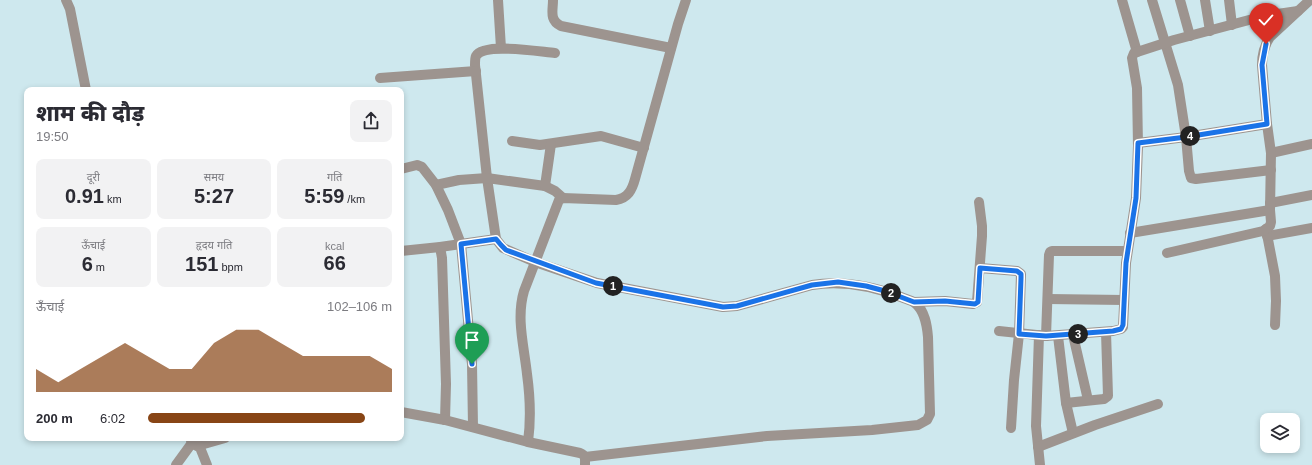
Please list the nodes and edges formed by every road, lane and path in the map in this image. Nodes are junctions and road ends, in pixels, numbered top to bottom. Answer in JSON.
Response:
{"nodes":[{"id":1,"x":66,"y":0,"type":"edge"},
{"id":2,"x":498,"y":0,"type":"edge"},
{"id":3,"x":553,"y":0,"type":"edge"},
{"id":4,"x":686,"y":0,"type":"edge"},
{"id":5,"x":1122,"y":0,"type":"edge"},
{"id":6,"x":1152,"y":0,"type":"edge"},
{"id":7,"x":1180,"y":0,"type":"edge"},
{"id":8,"x":1205,"y":0,"type":"edge"},
{"id":9,"x":1229,"y":0,"type":"edge"},
{"id":10,"x":1310,"y":0,"type":"edge"},
{"id":11,"x":1298,"y":11,"type":"junction"},
{"id":12,"x":1232,"y":25,"type":"junction"},
{"id":13,"x":1210,"y":31,"type":"junction"},
{"id":14,"x":1190,"y":36,"type":"junction"},
{"id":15,"x":1164,"y":43,"type":"junction"},
{"id":16,"x":501,"y":48,"type":"junction"},
{"id":17,"x":671,"y":48,"type":"junction"},
{"id":18,"x":1137,"y":52,"type":"junction"},
{"id":19,"x":555,"y":53,"type":"dead end"},
{"id":20,"x":476,"y":71,"type":"junction"},
{"id":21,"x":380,"y":78,"type":"dead end"},
{"id":22,"x":85,"y":87,"type":"edge"},
{"id":23,"x":1267,"y":124,"type":"junction"},
{"id":24,"x":1186,"y":137,"type":"junction"},
{"id":25,"x":512,"y":141,"type":"dead end"},
{"id":26,"x":1138,"y":143,"type":"junction"},
{"id":27,"x":552,"y":144,"type":"junction"},
{"id":28,"x":1312,"y":144,"type":"edge"},
{"id":29,"x":644,"y":148,"type":"junction"},
{"id":30,"x":1271,"y":153,"type":"junction"},
{"id":31,"x":404,"y":168,"type":"edge"},
{"id":32,"x":1271,"y":170,"type":"junction"},
{"id":33,"x":487,"y":178,"type":"junction"},
{"id":34,"x":436,"y":185,"type":"junction"},
{"id":35,"x":545,"y":186,"type":"junction"},
{"id":36,"x":1312,"y":195,"type":"edge"},
{"id":37,"x":563,"y":198,"type":"junction"},
{"id":38,"x":978,"y":202,"type":"dead end"},
{"id":39,"x":1270,"y":207,"type":"junction"},
{"id":40,"x":1312,"y":228,"type":"edge"},
{"id":41,"x":1266,"y":232,"type":"junction"},
{"id":42,"x":1130,"y":233,"type":"junction"},
{"id":43,"x":496,"y":239,"type":"junction"},
{"id":44,"x":461,"y":244,"type":"junction"},
{"id":45,"x":440,"y":247,"type":"junction"},
{"id":46,"x":404,"y":251,"type":"edge"},
{"id":47,"x":1127,"y":251,"type":"junction"},
{"id":48,"x":1167,"y":253,"type":"dead end"},
{"id":49,"x":535,"y":262,"type":"junction"},
{"id":50,"x":980,"y":268,"type":"junction"},
{"id":51,"x":1048,"y":299,"type":"junction"},
{"id":52,"x":1124,"y":300,"type":"junction"},
{"id":53,"x":914,"y":302,"type":"junction"},
{"id":54,"x":1275,"y":325,"type":"dead end"},
{"id":55,"x":999,"y":331,"type":"dead end"},
{"id":56,"x":1106,"y":332,"type":"junction"},
{"id":57,"x":1019,"y":334,"type":"junction"},
{"id":58,"x":1073,"y":335,"type":"junction"},
{"id":59,"x":1042,"y":336,"type":"junction"},
{"id":60,"x":1058,"y":336,"type":"junction"},
{"id":61,"x":1088,"y":400,"type":"junction"},
{"id":62,"x":1066,"y":403,"type":"junction"},
{"id":63,"x":1158,"y":404,"type":"dead end"},
{"id":64,"x":404,"y":413,"type":"edge"},
{"id":65,"x":445,"y":420,"type":"junction"},
{"id":66,"x":473,"y":427,"type":"junction"},
{"id":67,"x":1011,"y":428,"type":"dead end"},
{"id":68,"x":1073,"y":433,"type":"junction"},
{"id":69,"x":194,"y":442,"type":"edge"},
{"id":70,"x":528,"y":442,"type":"junction"},
{"id":71,"x":1038,"y":447,"type":"junction"},
{"id":72,"x":585,"y":461,"type":"edge"},
{"id":73,"x":176,"y":465,"type":"edge"},
{"id":74,"x":206,"y":465,"type":"edge"},
{"id":75,"x":1040,"y":465,"type":"edge"}],
"edges":[{"from":1,"to":22,"type":"street"},
{"from":2,"to":16,"type":"street"},
{"from":3,"to":17,"type":"street"},
{"from":4,"to":17,"type":"street"},
{"from":5,"to":18,"type":"street"},
{"from":6,"to":15,"type":"street"},
{"from":7,"to":14,"type":"street"},
{"from":8,"to":13,"type":"street"},
{"from":9,"to":12,"type":"street"},
{"from":10,"to":11,"type":"street"},
{"from":11,"to":12,"type":"street"},
{"from":11,"to":23,"type":"street"},
{"from":12,"to":13,"type":"street"},
{"from":13,"to":14,"type":"street"},
{"from":14,"to":15,"type":"street"},
{"from":15,"to":18,"type":"street"},
{"from":15,"to":24,"type":"street"},
{"from":16,"to":19,"type":"street"},
{"from":16,"to":20,"type":"street"},
{"from":17,"to":29,"type":"street"},
{"from":18,"to":26,"type":"street"},
{"from":20,"to":21,"type":"street"},
{"from":20,"to":33,"type":"street"},
{"from":23,"to":24,"type":"street"},
{"from":23,"to":30,"type":"street"},
{"from":24,"to":26,"type":"street"},
{"from":24,"to":32,"type":"street"},
{"from":25,"to":27,"type":"street"},
{"from":26,"to":42,"type":"street"},
{"from":27,"to":29,"type":"street"},
{"from":27,"to":35,"type":"street"},
{"from":28,"to":30,"type":"street"},
{"from":29,"to":37,"type":"street"},
{"from":30,"to":32,"type":"street"},
{"from":31,"to":34,"type":"street"},
{"from":32,"to":39,"type":"street"},
{"from":33,"to":34,"type":"street"},
{"from":33,"to":35,"type":"street"},
{"from":33,"to":43,"type":"street"},
{"from":34,"to":44,"type":"street"},
{"from":35,"to":37,"type":"street"},
{"from":36,"to":39,"type":"street"},
{"from":37,"to":49,"type":"street"},
{"from":38,"to":50,"type":"street"},
{"from":39,"to":41,"type":"street"},
{"from":39,"to":42,"type":"street"},
{"from":40,"to":41,"type":"street"},
{"from":41,"to":48,"type":"street"},
{"from":41,"to":54,"type":"street"},
{"from":42,"to":47,"type":"street"},
{"from":43,"to":44,"type":"street"},
{"from":43,"to":49,"type":"street"},
{"from":44,"to":45,"type":"street"},
{"from":44,"to":66,"type":"street"},
{"from":45,"to":46,"type":"street"},
{"from":45,"to":65,"type":"street"},
{"from":47,"to":51,"type":"street"},
{"from":47,"to":52,"type":"street"},
{"from":49,"to":53,"type":"street"},
{"from":49,"to":70,"type":"street"},
{"from":50,"to":53,"type":"street"},
{"from":50,"to":57,"type":"street"},
{"from":51,"to":52,"type":"street"},
{"from":51,"to":59,"type":"street"},
{"from":52,"to":56,"type":"street"},
{"from":53,"to":72,"type":"street"},
{"from":55,"to":57,"type":"street"},
{"from":56,"to":58,"type":"street"},
{"from":56,"to":61,"type":"street"},
{"from":57,"to":59,"type":"street"},
{"from":57,"to":67,"type":"street"},
{"from":58,"to":60,"type":"street"},
{"from":58,"to":61,"type":"street"},
{"from":59,"to":60,"type":"street"},
{"from":59,"to":71,"type":"street"},
{"from":60,"to":62,"type":"street"},
{"from":61,"to":62,"type":"street"},
{"from":62,"to":68,"type":"street"},
{"from":63,"to":68,"type":"street"},
{"from":64,"to":65,"type":"street"},
{"from":65,"to":66,"type":"street"},
{"from":66,"to":70,"type":"street"},
{"from":68,"to":71,"type":"street"},
{"from":69,"to":73,"type":"street"},
{"from":69,"to":74,"type":"street"},
{"from":70,"to":72,"type":"street"},
{"from":71,"to":75,"type":"street"}]}
